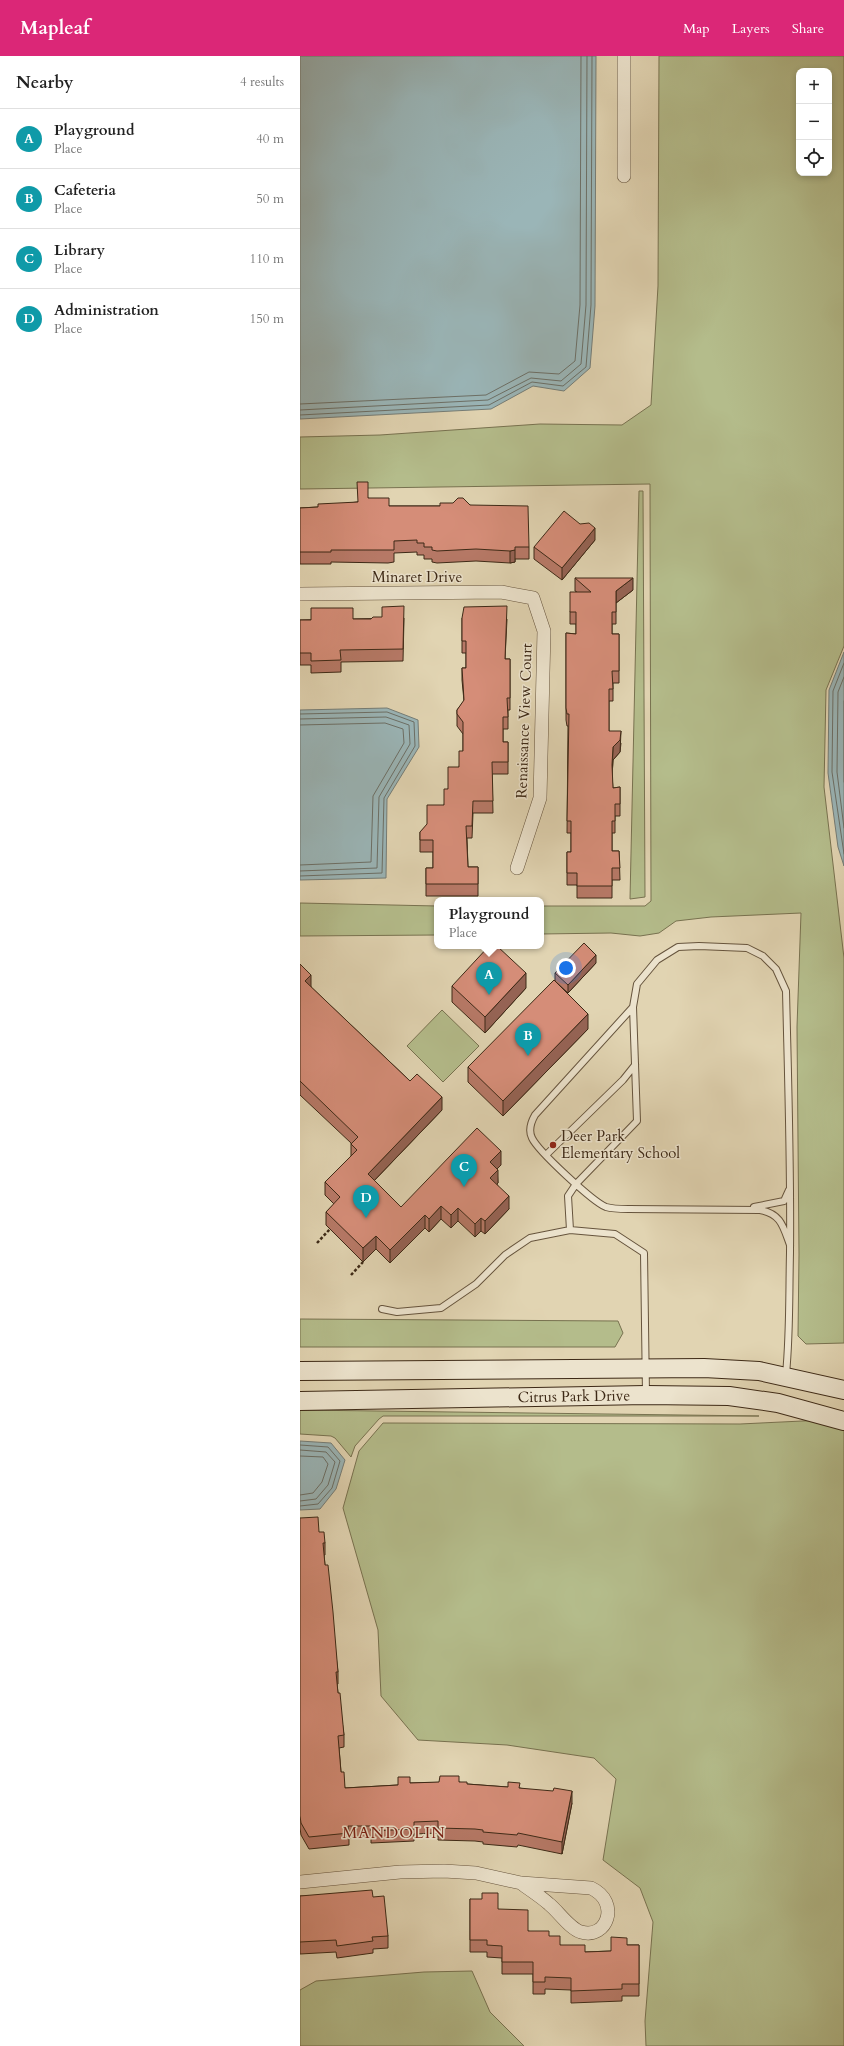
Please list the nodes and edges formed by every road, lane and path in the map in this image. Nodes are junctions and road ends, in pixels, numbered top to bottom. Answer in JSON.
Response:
{"nodes":[{"id":1,"x":624,"y":56,"type":"edge"},
{"id":2,"x":624,"y":176,"type":"dead end"},
{"id":3,"x":300,"y":594,"type":"edge"},
{"id":4,"x":533,"y":598,"type":"joint"},
{"id":5,"x":518,"y":868,"type":"dead end"},
{"id":6,"x":633,"y":1007,"type":"junction"},
{"id":7,"x":635,"y":1065,"type":"junction"},
{"id":8,"x":547,"y":1154,"type":"junction"},
{"id":9,"x":576,"y":1184,"type":"junction"},
{"id":10,"x":790,"y":1188,"type":"junction"},
{"id":11,"x":735,"y":1210,"type":"junction"},
{"id":12,"x":330,"y":1229,"type":"edge"},
{"id":13,"x":570,"y":1230,"type":"junction"},
{"id":14,"x":318,"y":1243,"type":"dead end"},
{"id":15,"x":790,"y":1244,"type":"junction"},
{"id":16,"x":363,"y":1262,"type":"dead end"},
{"id":17,"x":350,"y":1275,"type":"dead end"},
{"id":18,"x":382,"y":1310,"type":"dead end"},
{"id":19,"x":645,"y":1367,"type":"junction"},
{"id":20,"x":300,"y":1371,"type":"edge"},
{"id":21,"x":786,"y":1376,"type":"junction"},
{"id":22,"x":844,"y":1390,"type":"edge"},
{"id":23,"x":646,"y":1395,"type":"junction"},
{"id":24,"x":300,"y":1401,"type":"edge"},
{"id":25,"x":844,"y":1421,"type":"edge"},
{"id":26,"x":300,"y":1882,"type":"edge"},
{"id":27,"x":521,"y":1883,"type":"junction"}],
"edges":[{"from":1,"to":2,"type":"street"},
{"from":3,"to":4,"type":"street","name":"Minaret Drive"},
{"from":4,"to":5,"type":"street","name":"Renaissance View Court"},
{"from":6,"to":7,"type":"lane"},
{"from":6,"to":8,"type":"lane"},
{"from":6,"to":10,"type":"lane"},
{"from":7,"to":8,"type":"lane"},
{"from":7,"to":9,"type":"lane"},
{"from":8,"to":9,"type":"lane"},
{"from":9,"to":11,"type":"lane"},
{"from":9,"to":13,"type":"lane"},
{"from":10,"to":11,"type":"lane"},
{"from":10,"to":15,"type":"lane"},
{"from":11,"to":15,"type":"lane"},
{"from":12,"to":14,"type":"path"},
{"from":13,"to":18,"type":"lane"},
{"from":13,"to":19,"type":"lane"},
{"from":15,"to":21,"type":"lane"},
{"from":16,"to":17,"type":"path"},
{"from":19,"to":20,"type":"street","name":"Citrus Park Drive"},
{"from":19,"to":21,"type":"street","name":"Citrus Park Drive"},
{"from":19,"to":23,"type":"lane"},
{"from":21,"to":22,"type":"street","name":"Citrus Park Drive"},
{"from":23,"to":24,"type":"street","name":"Citrus Park Drive"},
{"from":23,"to":25,"type":"street","name":"Citrus Park Drive"},
{"from":26,"to":27,"type":"street"},
{"from":27,"to":27,"type":"street"}]}
